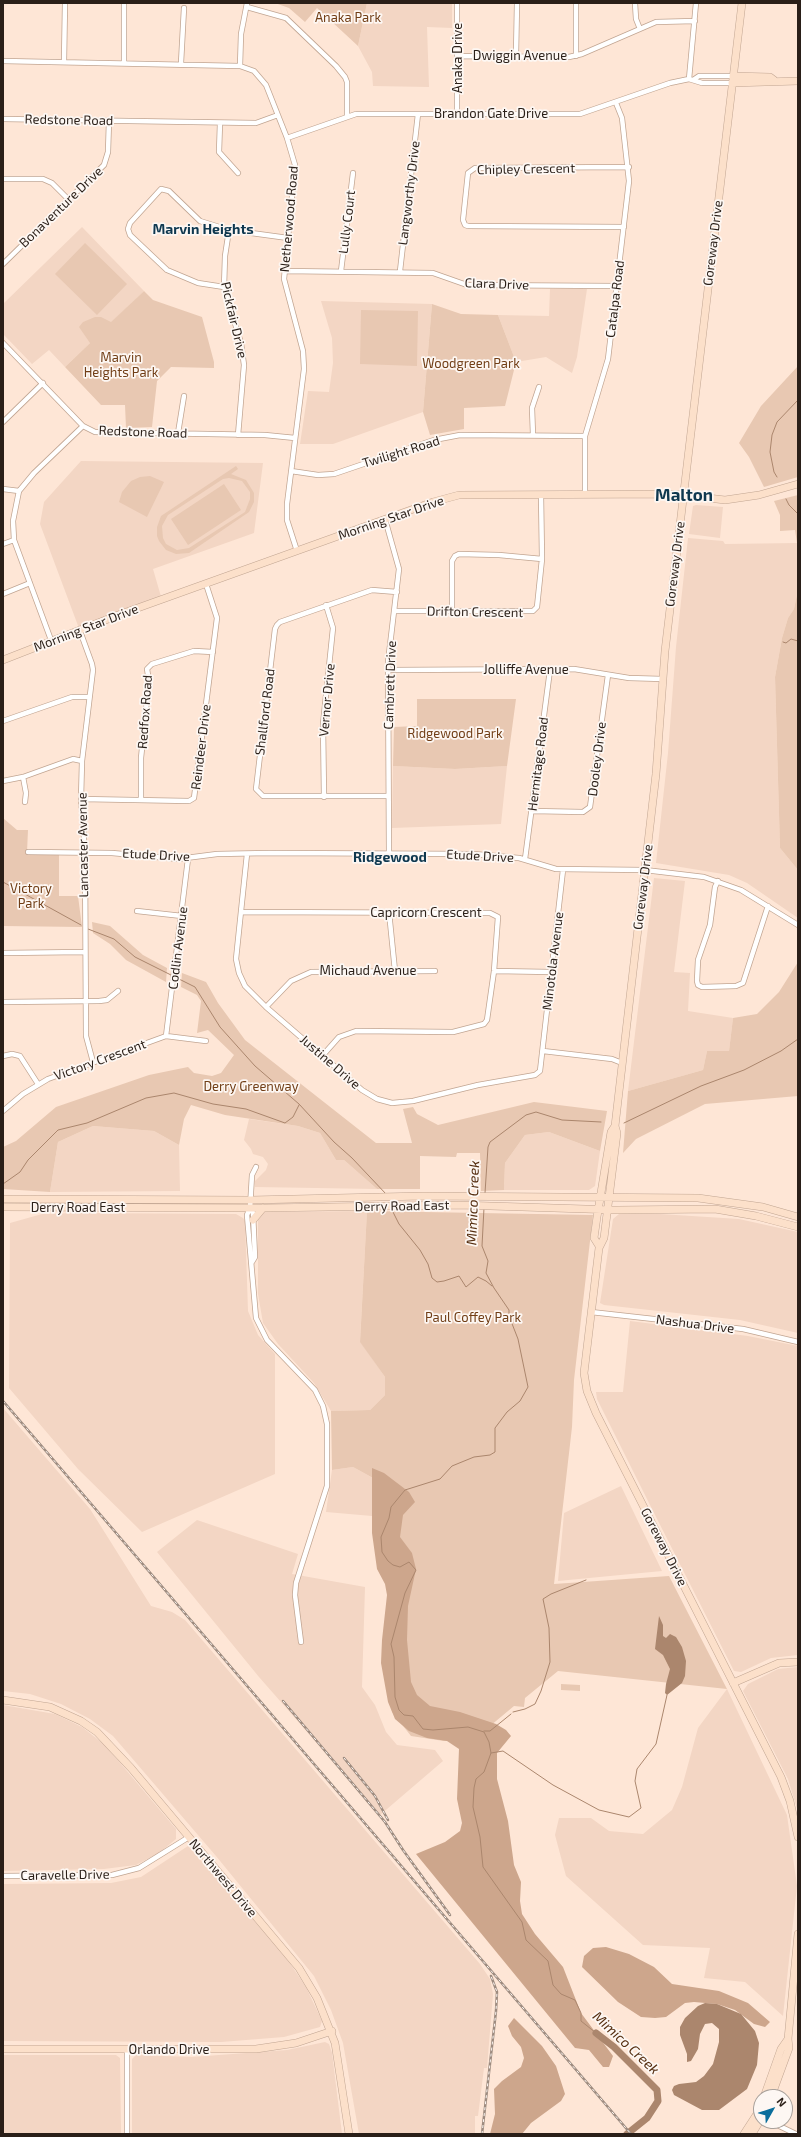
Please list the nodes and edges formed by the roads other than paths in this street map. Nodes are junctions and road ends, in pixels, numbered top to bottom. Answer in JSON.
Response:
{"nodes":[{"id":1,"x":64,"y":3,"type":"edge"},
{"id":2,"x":124,"y":3,"type":"edge"},
{"id":3,"x":457,"y":3,"type":"edge"},
{"id":4,"x":517,"y":3,"type":"edge"},
{"id":5,"x":576,"y":3,"type":"edge"},
{"id":6,"x":635,"y":3,"type":"edge"},
{"id":7,"x":696,"y":3,"type":"edge"},
{"id":8,"x":742,"y":3,"type":"edge"},
{"id":9,"x":247,"y":5,"type":"edge"},
{"id":10,"x":184,"y":8,"type":"dead end"},
{"id":11,"x":695,"y":21,"type":"junction"},
{"id":12,"x":640,"y":29,"type":"junction"},
{"id":13,"x":516,"y":55,"type":"junction"},
{"id":14,"x":458,"y":56,"type":"junction"},
{"id":15,"x":576,"y":56,"type":"junction"},
{"id":16,"x":3,"y":61,"type":"edge"},
{"id":17,"x":64,"y":62,"type":"junction"},
{"id":18,"x":124,"y":63,"type":"junction"},
{"id":19,"x":181,"y":63,"type":"junction"},
{"id":20,"x":240,"y":66,"type":"junction"},
{"id":21,"x":732,"y":79,"type":"junction"},
{"id":22,"x":691,"y":80,"type":"junction"},
{"id":23,"x":798,"y":81,"type":"edge"},
{"id":24,"x":616,"y":103,"type":"junction"},
{"id":25,"x":457,"y":113,"type":"junction"},
{"id":26,"x":418,"y":114,"type":"junction"},
{"id":27,"x":278,"y":115,"type":"junction"},
{"id":28,"x":347,"y":116,"type":"junction"},
{"id":29,"x":3,"y":119,"type":"edge"},
{"id":30,"x":109,"y":121,"type":"junction"},
{"id":31,"x":220,"y":123,"type":"junction"},
{"id":32,"x":287,"y":138,"type":"junction"},
{"id":33,"x":629,"y":167,"type":"junction"},
{"id":34,"x":238,"y":172,"type":"dead end"},
{"id":35,"x":353,"y":173,"type":"dead end"},
{"id":36,"x":3,"y":179,"type":"edge"},
{"id":37,"x":69,"y":200,"type":"junction"},
{"id":38,"x":624,"y":227,"type":"junction"},
{"id":39,"x":229,"y":230,"type":"junction"},
{"id":40,"x":288,"y":238,"type":"junction"},
{"id":41,"x":4,"y":260,"type":"edge"},
{"id":42,"x":284,"y":271,"type":"junction"},
{"id":43,"x":341,"y":271,"type":"junction"},
{"id":44,"x":400,"y":271,"type":"junction"},
{"id":45,"x":616,"y":286,"type":"junction"},
{"id":46,"x":224,"y":287,"type":"junction"},
{"id":47,"x":3,"y":343,"type":"edge"},
{"id":48,"x":43,"y":383,"type":"junction"},
{"id":49,"x":539,"y":387,"type":"dead end"},
{"id":50,"x":184,"y":396,"type":"dead end"},
{"id":51,"x":3,"y":422,"type":"edge"},
{"id":52,"x":83,"y":426,"type":"junction"},
{"id":53,"x":178,"y":433,"type":"junction"},
{"id":54,"x":238,"y":435,"type":"junction"},
{"id":55,"x":533,"y":435,"type":"junction"},
{"id":56,"x":585,"y":436,"type":"junction"},
{"id":57,"x":295,"y":438,"type":"junction"},
{"id":58,"x":291,"y":471,"type":"junction"},
{"id":59,"x":798,"y":484,"type":"edge"},
{"id":60,"x":3,"y":489,"type":"edge"},
{"id":61,"x":19,"y":491,"type":"junction"},
{"id":62,"x":541,"y":494,"type":"junction"},
{"id":63,"x":585,"y":494,"type":"junction"},
{"id":64,"x":684,"y":495,"type":"junction"},
{"id":65,"x":385,"y":519,"type":"junction"},
{"id":66,"x":14,"y":540,"type":"junction"},
{"id":67,"x":3,"y":544,"type":"edge"},
{"id":68,"x":297,"y":551,"type":"junction"},
{"id":69,"x":542,"y":559,"type":"junction"},
{"id":70,"x":30,"y":583,"type":"junction"},
{"id":71,"x":206,"y":584,"type":"junction"},
{"id":72,"x":396,"y":592,"type":"junction"},
{"id":73,"x":3,"y":594,"type":"edge"},
{"id":74,"x":326,"y":605,"type":"junction"},
{"id":75,"x":395,"y":611,"type":"junction"},
{"id":76,"x":452,"y":612,"type":"junction"},
{"id":77,"x":80,"y":631,"type":"junction"},
{"id":78,"x":51,"y":640,"type":"junction"},
{"id":79,"x":213,"y":652,"type":"junction"},
{"id":80,"x":3,"y":660,"type":"edge"},
{"id":81,"x":389,"y":670,"type":"junction"},
{"id":82,"x":550,"y":670,"type":"junction"},
{"id":83,"x":608,"y":675,"type":"junction"},
{"id":84,"x":663,"y":679,"type":"junction"},
{"id":85,"x":89,"y":697,"type":"junction"},
{"id":86,"x":3,"y":721,"type":"edge"},
{"id":87,"x":82,"y":761,"type":"junction"},
{"id":88,"x":23,"y":777,"type":"junction"},
{"id":89,"x":3,"y":781,"type":"edge"},
{"id":90,"x":324,"y":796,"type":"junction"},
{"id":91,"x":388,"y":796,"type":"junction"},
{"id":92,"x":81,"y":799,"type":"junction"},
{"id":93,"x":141,"y":800,"type":"junction"},
{"id":94,"x":25,"y":802,"type":"dead end"},
{"id":95,"x":532,"y":810,"type":"junction"},
{"id":96,"x":28,"y":852,"type":"dead end"},
{"id":97,"x":85,"y":852,"type":"junction"},
{"id":98,"x":389,"y":853,"type":"junction"},
{"id":99,"x":247,"y":854,"type":"junction"},
{"id":100,"x":188,"y":859,"type":"junction"},
{"id":101,"x":526,"y":859,"type":"junction"},
{"id":102,"x":563,"y":870,"type":"junction"},
{"id":103,"x":645,"y":870,"type":"junction"},
{"id":104,"x":718,"y":881,"type":"junction"},
{"id":105,"x":768,"y":906,"type":"junction"},
{"id":106,"x":137,"y":911,"type":"dead end"},
{"id":107,"x":240,"y":912,"type":"junction"},
{"id":108,"x":389,"y":912,"type":"junction"},
{"id":109,"x":182,"y":916,"type":"junction"},
{"id":110,"x":798,"y":925,"type":"edge"},
{"id":111,"x":3,"y":952,"type":"edge"},
{"id":112,"x":84,"y":952,"type":"junction"},
{"id":113,"x":396,"y":971,"type":"junction"},
{"id":114,"x":435,"y":971,"type":"dead end"},
{"id":115,"x":494,"y":971,"type":"junction"},
{"id":116,"x":551,"y":972,"type":"junction"},
{"id":117,"x":118,"y":991,"type":"dead end"},
{"id":118,"x":85,"y":1001,"type":"junction"},
{"id":119,"x":3,"y":1002,"type":"edge"},
{"id":120,"x":266,"y":1007,"type":"junction"},
{"id":121,"x":166,"y":1036,"type":"junction"},
{"id":122,"x":206,"y":1041,"type":"dead end"},
{"id":123,"x":543,"y":1051,"type":"junction"},
{"id":124,"x":322,"y":1055,"type":"junction"},
{"id":125,"x":3,"y":1056,"type":"edge"},
{"id":126,"x":93,"y":1062,"type":"junction"},
{"id":127,"x":622,"y":1063,"type":"junction"},
{"id":128,"x":38,"y":1084,"type":"junction"},
{"id":129,"x":3,"y":1111,"type":"edge"},
{"id":130,"x":615,"y":1126,"type":"junction"},
{"id":131,"x":256,"y":1167,"type":"dead end"},
{"id":132,"x":404,"y":1197,"type":"junction"},
{"id":133,"x":459,"y":1197,"type":"junction"},
{"id":134,"x":530,"y":1197,"type":"junction"},
{"id":135,"x":600,"y":1198,"type":"junction"},
{"id":136,"x":610,"y":1198,"type":"junction"},
{"id":137,"x":3,"y":1199,"type":"edge"},
{"id":138,"x":251,"y":1200,"type":"junction"},
{"id":139,"x":479,"y":1201,"type":"junction"},
{"id":140,"x":493,"y":1201,"type":"junction"},
{"id":141,"x":459,"y":1205,"type":"junction"},
{"id":142,"x":404,"y":1206,"type":"junction"},
{"id":143,"x":529,"y":1206,"type":"junction"},
{"id":144,"x":3,"y":1207,"type":"edge"},
{"id":145,"x":250,"y":1208,"type":"junction"},
{"id":146,"x":263,"y":1208,"type":"junction"},
{"id":147,"x":598,"y":1208,"type":"junction"},
{"id":148,"x":608,"y":1209,"type":"junction"},
{"id":149,"x":798,"y":1217,"type":"edge"},
{"id":150,"x":253,"y":1220,"type":"junction"},
{"id":151,"x":798,"y":1227,"type":"edge"},
{"id":152,"x":599,"y":1246,"type":"junction"},
{"id":153,"x":252,"y":1262,"type":"junction"},
{"id":154,"x":591,"y":1312,"type":"junction"},
{"id":155,"x":798,"y":1342,"type":"edge"},
{"id":156,"x":301,"y":1642,"type":"dead end"},
{"id":157,"x":798,"y":1662,"type":"edge"},
{"id":158,"x":733,"y":1683,"type":"junction"},
{"id":159,"x":3,"y":1700,"type":"edge"},
{"id":160,"x":189,"y":1837,"type":"junction"},
{"id":161,"x":798,"y":1837,"type":"edge"},
{"id":162,"x":3,"y":1876,"type":"edge"},
{"id":163,"x":798,"y":1934,"type":"edge"},
{"id":164,"x":332,"y":2031,"type":"junction"},
{"id":165,"x":788,"y":2038,"type":"junction"},
{"id":166,"x":3,"y":2049,"type":"edge"},
{"id":167,"x":126,"y":2050,"type":"junction"},
{"id":168,"x":767,"y":2089,"type":"edge"},
{"id":169,"x":773,"y":2089,"type":"edge"},
{"id":170,"x":753,"y":2124,"type":"edge"},
{"id":171,"x":786,"y":2129,"type":"edge"},
{"id":172,"x":127,"y":2134,"type":"edge"},
{"id":173,"x":349,"y":2134,"type":"edge"},
{"id":174,"x":744,"y":2134,"type":"edge"},
{"id":175,"x":796,"y":2134,"type":"edge"}],
"edges":[{"from":1,"to":17,"type":"street"},
{"from":2,"to":18,"type":"street"},
{"from":3,"to":14,"type":"street","name":"Anaka Drive"},
{"from":4,"to":13,"type":"street"},
{"from":5,"to":15,"type":"street"},
{"from":6,"to":12,"type":"street"},
{"from":7,"to":11,"type":"street"},
{"from":8,"to":21,"type":"main road","name":"Goreway Drive"},
{"from":9,"to":20,"type":"street"},
{"from":9,"to":28,"type":"street"},
{"from":10,"to":19,"type":"street"},
{"from":11,"to":12,"type":"street","name":"Dwiggin Avenue"},
{"from":11,"to":22,"type":"street"},
{"from":12,"to":15,"type":"street","name":"Dwiggin Avenue"},
{"from":13,"to":14,"type":"street","name":"Dwiggin Avenue"},
{"from":13,"to":15,"type":"street","name":"Dwiggin Avenue"},
{"from":14,"to":25,"type":"street","name":"Anaka Drive"},
{"from":16,"to":17,"type":"street","name":"Netherwood Road"},
{"from":17,"to":18,"type":"street","name":"Netherwood Road"},
{"from":18,"to":19,"type":"street","name":"Netherwood Road"},
{"from":19,"to":20,"type":"street","name":"Netherwood Road"},
{"from":20,"to":27,"type":"street","name":"Netherwood Road"},
{"from":21,"to":22,"type":"street","name":"Brandon Gate Drive"},
{"from":21,"to":23,"type":"main road","name":"Brandon Gate Drive"},
{"from":21,"to":64,"type":"main road","name":"Goreway Drive"},
{"from":22,"to":24,"type":"street","name":"Brandon Gate Drive"},
{"from":24,"to":25,"type":"street","name":"Brandon Gate Drive"},
{"from":24,"to":33,"type":"street","name":"Catalpa Road"},
{"from":25,"to":26,"type":"street","name":"Brandon Gate Drive"},
{"from":26,"to":28,"type":"street","name":"Brandon Gate Drive"},
{"from":26,"to":44,"type":"street","name":"Langworthy Drive"},
{"from":27,"to":31,"type":"street","name":"Redstone Road"},
{"from":27,"to":32,"type":"street","name":"Netherwood Road"},
{"from":28,"to":32,"type":"street","name":"Brandon Gate Drive"},
{"from":29,"to":30,"type":"street","name":"Redstone Road"},
{"from":30,"to":31,"type":"street","name":"Redstone Road"},
{"from":30,"to":37,"type":"street","name":"Bonaventure Drive"},
{"from":31,"to":34,"type":"street"},
{"from":32,"to":40,"type":"street","name":"Netherwood Road"},
{"from":33,"to":38,"type":"street","name":"Catalpa Road"},
{"from":33,"to":38,"type":"street","name":"Chipley Crescent"},
{"from":35,"to":43,"type":"street","name":"Lully Court"},
{"from":36,"to":37,"type":"street"},
{"from":37,"to":41,"type":"street","name":"Bonaventure Drive"},
{"from":38,"to":45,"type":"street","name":"Catalpa Road"},
{"from":39,"to":40,"type":"street"},
{"from":39,"to":46,"type":"street","name":"Pickfair Drive"},
{"from":39,"to":46,"type":"street"},
{"from":40,"to":42,"type":"street","name":"Netherwood Road"},
{"from":42,"to":43,"type":"street","name":"Clara Drive"},
{"from":42,"to":57,"type":"street","name":"Netherwood Road"},
{"from":43,"to":44,"type":"street","name":"Clara Drive"},
{"from":44,"to":45,"type":"street","name":"Clara Drive"},
{"from":45,"to":56,"type":"street","name":"Catalpa Road"},
{"from":46,"to":54,"type":"street","name":"Pickfair Drive"},
{"from":47,"to":48,"type":"street","name":"Redstone Road"},
{"from":48,"to":51,"type":"street"},
{"from":48,"to":52,"type":"street","name":"Redstone Road"},
{"from":49,"to":55,"type":"street"},
{"from":50,"to":53,"type":"street"},
{"from":52,"to":53,"type":"street","name":"Redstone Road"},
{"from":52,"to":61,"type":"street"},
{"from":53,"to":54,"type":"street","name":"Redstone Road"},
{"from":54,"to":57,"type":"street","name":"Redstone Road"},
{"from":55,"to":56,"type":"street","name":"Twilight Road"},
{"from":55,"to":58,"type":"street","name":"Twilight Road"},
{"from":56,"to":63,"type":"street","name":"Catalpa Road"},
{"from":57,"to":58,"type":"street","name":"Netherwood Road"},
{"from":58,"to":68,"type":"street","name":"Netherwood Road"},
{"from":59,"to":64,"type":"main road","name":"Morning Star Drive"},
{"from":60,"to":61,"type":"street"},
{"from":61,"to":66,"type":"street"},
{"from":62,"to":63,"type":"main road","name":"Morning Star Drive"},
{"from":62,"to":65,"type":"main road","name":"Morning Star Drive"},
{"from":62,"to":69,"type":"street","name":"Drifton Crescent"},
{"from":63,"to":64,"type":"main road","name":"Morning Star Drive"},
{"from":64,"to":84,"type":"main road","name":"Goreway Drive"},
{"from":65,"to":68,"type":"main road","name":"Morning Star Drive"},
{"from":65,"to":72,"type":"street","name":"Cambrett Drive"},
{"from":66,"to":67,"type":"street"},
{"from":66,"to":70,"type":"street"},
{"from":68,"to":71,"type":"main road","name":"Morning Star Drive"},
{"from":69,"to":76,"type":"street","name":"Drifton Crescent"},
{"from":69,"to":76,"type":"street"},
{"from":70,"to":73,"type":"street"},
{"from":70,"to":78,"type":"street"},
{"from":71,"to":77,"type":"main road","name":"Morning Star Drive"},
{"from":71,"to":79,"type":"street","name":"Reindeer Drive"},
{"from":72,"to":74,"type":"street","name":"Shallford Road"},
{"from":72,"to":75,"type":"street","name":"Cambrett Drive"},
{"from":74,"to":90,"type":"street","name":"Vernor Drive"},
{"from":74,"to":90,"type":"street","name":"Shallford Road"},
{"from":75,"to":76,"type":"street","name":"Drifton Crescent"},
{"from":75,"to":81,"type":"street","name":"Cambrett Drive"},
{"from":77,"to":78,"type":"main road","name":"Morning Star Drive"},
{"from":77,"to":85,"type":"street","name":"Lancaster Avenue"},
{"from":78,"to":80,"type":"main road","name":"Morning Star Drive"},
{"from":79,"to":93,"type":"street","name":"Reindeer Drive"},
{"from":79,"to":93,"type":"street","name":"Redfox Road"},
{"from":81,"to":82,"type":"street","name":"Jolliffe Avenue"},
{"from":81,"to":91,"type":"street","name":"Cambrett Drive"},
{"from":82,"to":83,"type":"street","name":"Jolliffe Avenue"},
{"from":82,"to":95,"type":"street","name":"Hermitage Road"},
{"from":83,"to":84,"type":"street","name":"Jolliffe Avenue"},
{"from":83,"to":95,"type":"street","name":"Dooley Drive"},
{"from":84,"to":103,"type":"main road","name":"Goreway Drive"},
{"from":85,"to":86,"type":"street"},
{"from":85,"to":87,"type":"street","name":"Lancaster Avenue"},
{"from":87,"to":88,"type":"street"},
{"from":87,"to":92,"type":"street","name":"Lancaster Avenue"},
{"from":88,"to":89,"type":"street"},
{"from":88,"to":94,"type":"street"},
{"from":90,"to":91,"type":"street","name":"Shallford Road"},
{"from":91,"to":98,"type":"street","name":"Cambrett Drive"},
{"from":92,"to":93,"type":"street","name":"Reindeer Drive"},
{"from":92,"to":97,"type":"street","name":"Lancaster Avenue"},
{"from":95,"to":101,"type":"street","name":"Hermitage Road"},
{"from":96,"to":97,"type":"street","name":"Etude Drive"},
{"from":97,"to":100,"type":"street","name":"Etude Drive"},
{"from":97,"to":112,"type":"street","name":"Lancaster Avenue"},
{"from":98,"to":99,"type":"street","name":"Etude Drive"},
{"from":98,"to":101,"type":"street","name":"Etude Drive"},
{"from":99,"to":100,"type":"street","name":"Etude Drive"},
{"from":99,"to":107,"type":"street","name":"Justine Drive"},
{"from":100,"to":109,"type":"street","name":"Codlin Avenue"},
{"from":101,"to":102,"type":"street","name":"Etude Drive"},
{"from":102,"to":103,"type":"street","name":"Etude Drive"},
{"from":102,"to":116,"type":"street","name":"Minotola Avenue"},
{"from":103,"to":104,"type":"street","name":"Etude Drive"},
{"from":103,"to":127,"type":"main road","name":"Goreway Drive"},
{"from":104,"to":105,"type":"street","name":"Etude Drive"},
{"from":104,"to":105,"type":"street"},
{"from":105,"to":110,"type":"street","name":"Etude Drive"},
{"from":106,"to":109,"type":"street"},
{"from":107,"to":108,"type":"street","name":"Capricorn Crescent"},
{"from":107,"to":120,"type":"street","name":"Justine Drive"},
{"from":108,"to":113,"type":"street"},
{"from":108,"to":115,"type":"street","name":"Capricorn Crescent"},
{"from":109,"to":121,"type":"street","name":"Codlin Avenue"},
{"from":111,"to":112,"type":"street"},
{"from":112,"to":118,"type":"street","name":"Lancaster Avenue"},
{"from":113,"to":114,"type":"street","name":"Michaud Avenue"},
{"from":113,"to":120,"type":"street","name":"Michaud Avenue"},
{"from":115,"to":116,"type":"street"},
{"from":115,"to":124,"type":"street","name":"Capricorn Crescent"},
{"from":116,"to":123,"type":"street","name":"Minotola Avenue"},
{"from":117,"to":118,"type":"street"},
{"from":118,"to":119,"type":"street"},
{"from":118,"to":126,"type":"street","name":"Lancaster Avenue"},
{"from":120,"to":124,"type":"street","name":"Justine Drive"},
{"from":121,"to":122,"type":"street","name":"Victory Crescent"},
{"from":121,"to":126,"type":"street","name":"Victory Crescent"},
{"from":123,"to":124,"type":"street","name":"Justine Drive"},
{"from":123,"to":127,"type":"street"},
{"from":125,"to":128,"type":"street"},
{"from":126,"to":128,"type":"street","name":"Victory Crescent"},
{"from":127,"to":130,"type":"main road","name":"Goreway Drive"},
{"from":128,"to":129,"type":"street","name":"Victory Crescent"},
{"from":130,"to":135,"type":"main road","name":"Goreway Drive"},
{"from":130,"to":136,"type":"main road","name":"Goreway Drive"},
{"from":131,"to":138,"type":"street"},
{"from":132,"to":133,"type":"main road","name":"Derry Road East"},
{"from":132,"to":138,"type":"main road","name":"Derry Road East"},
{"from":132,"to":142,"type":"main road"},
{"from":133,"to":139,"type":"main road","name":"Derry Road East"},
{"from":133,"to":141,"type":"main road"},
{"from":134,"to":135,"type":"main road","name":"Derry Road East"},
{"from":134,"to":140,"type":"main road","name":"Derry Road East"},
{"from":134,"to":143,"type":"main road"},
{"from":135,"to":136,"type":"main road","name":"Derry Road East"},
{"from":135,"to":147,"type":"main road","name":"Goreway Drive"},
{"from":136,"to":148,"type":"main road","name":"Goreway Drive"},
{"from":136,"to":149,"type":"main road","name":"Derry Road East"},
{"from":137,"to":138,"type":"main road","name":"Derry Road East"},
{"from":138,"to":145,"type":"street"},
{"from":139,"to":140,"type":"main road","name":"Derry Road East"},
{"from":139,"to":141,"type":"main road","name":"Derry Road East"},
{"from":140,"to":143,"type":"main road","name":"Derry Road East"},
{"from":141,"to":142,"type":"main road","name":"Derry Road East"},
{"from":142,"to":146,"type":"main road","name":"Derry Road East"},
{"from":143,"to":147,"type":"main road","name":"Derry Road East"},
{"from":144,"to":145,"type":"main road","name":"Derry Road East"},
{"from":145,"to":146,"type":"main road","name":"Derry Road East"},
{"from":145,"to":150,"type":"street"},
{"from":145,"to":153,"type":"street"},
{"from":146,"to":150,"type":"main road"},
{"from":147,"to":148,"type":"main road","name":"Derry Road East"},
{"from":147,"to":152,"type":"main road","name":"Goreway Drive"},
{"from":148,"to":151,"type":"main road","name":"Derry Road East"},
{"from":148,"to":152,"type":"main road","name":"Goreway Drive"},
{"from":150,"to":153,"type":"street"},
{"from":152,"to":154,"type":"main road","name":"Goreway Drive"},
{"from":153,"to":156,"type":"street"},
{"from":154,"to":155,"type":"street","name":"Nashua Drive"},
{"from":154,"to":158,"type":"main road","name":"Goreway Drive"},
{"from":157,"to":158,"type":"main road"},
{"from":158,"to":161,"type":"main road","name":"Goreway Drive"},
{"from":159,"to":160,"type":"main road","name":"Northwest Drive"},
{"from":160,"to":162,"type":"street","name":"Caravelle Drive"},
{"from":160,"to":164,"type":"main road","name":"Northwest Drive"},
{"from":163,"to":165,"type":"main road"},
{"from":164,"to":167,"type":"main road","name":"Orlando Drive"},
{"from":164,"to":173,"type":"main road","name":"Northwest Drive"},
{"from":165,"to":168,"type":"main road"},
{"from":165,"to":169,"type":"main road"},
{"from":166,"to":167,"type":"main road","name":"Orlando Drive"},
{"from":167,"to":172,"type":"street"},
{"from":170,"to":174,"type":"main road"},
{"from":171,"to":175,"type":"street"}]}
